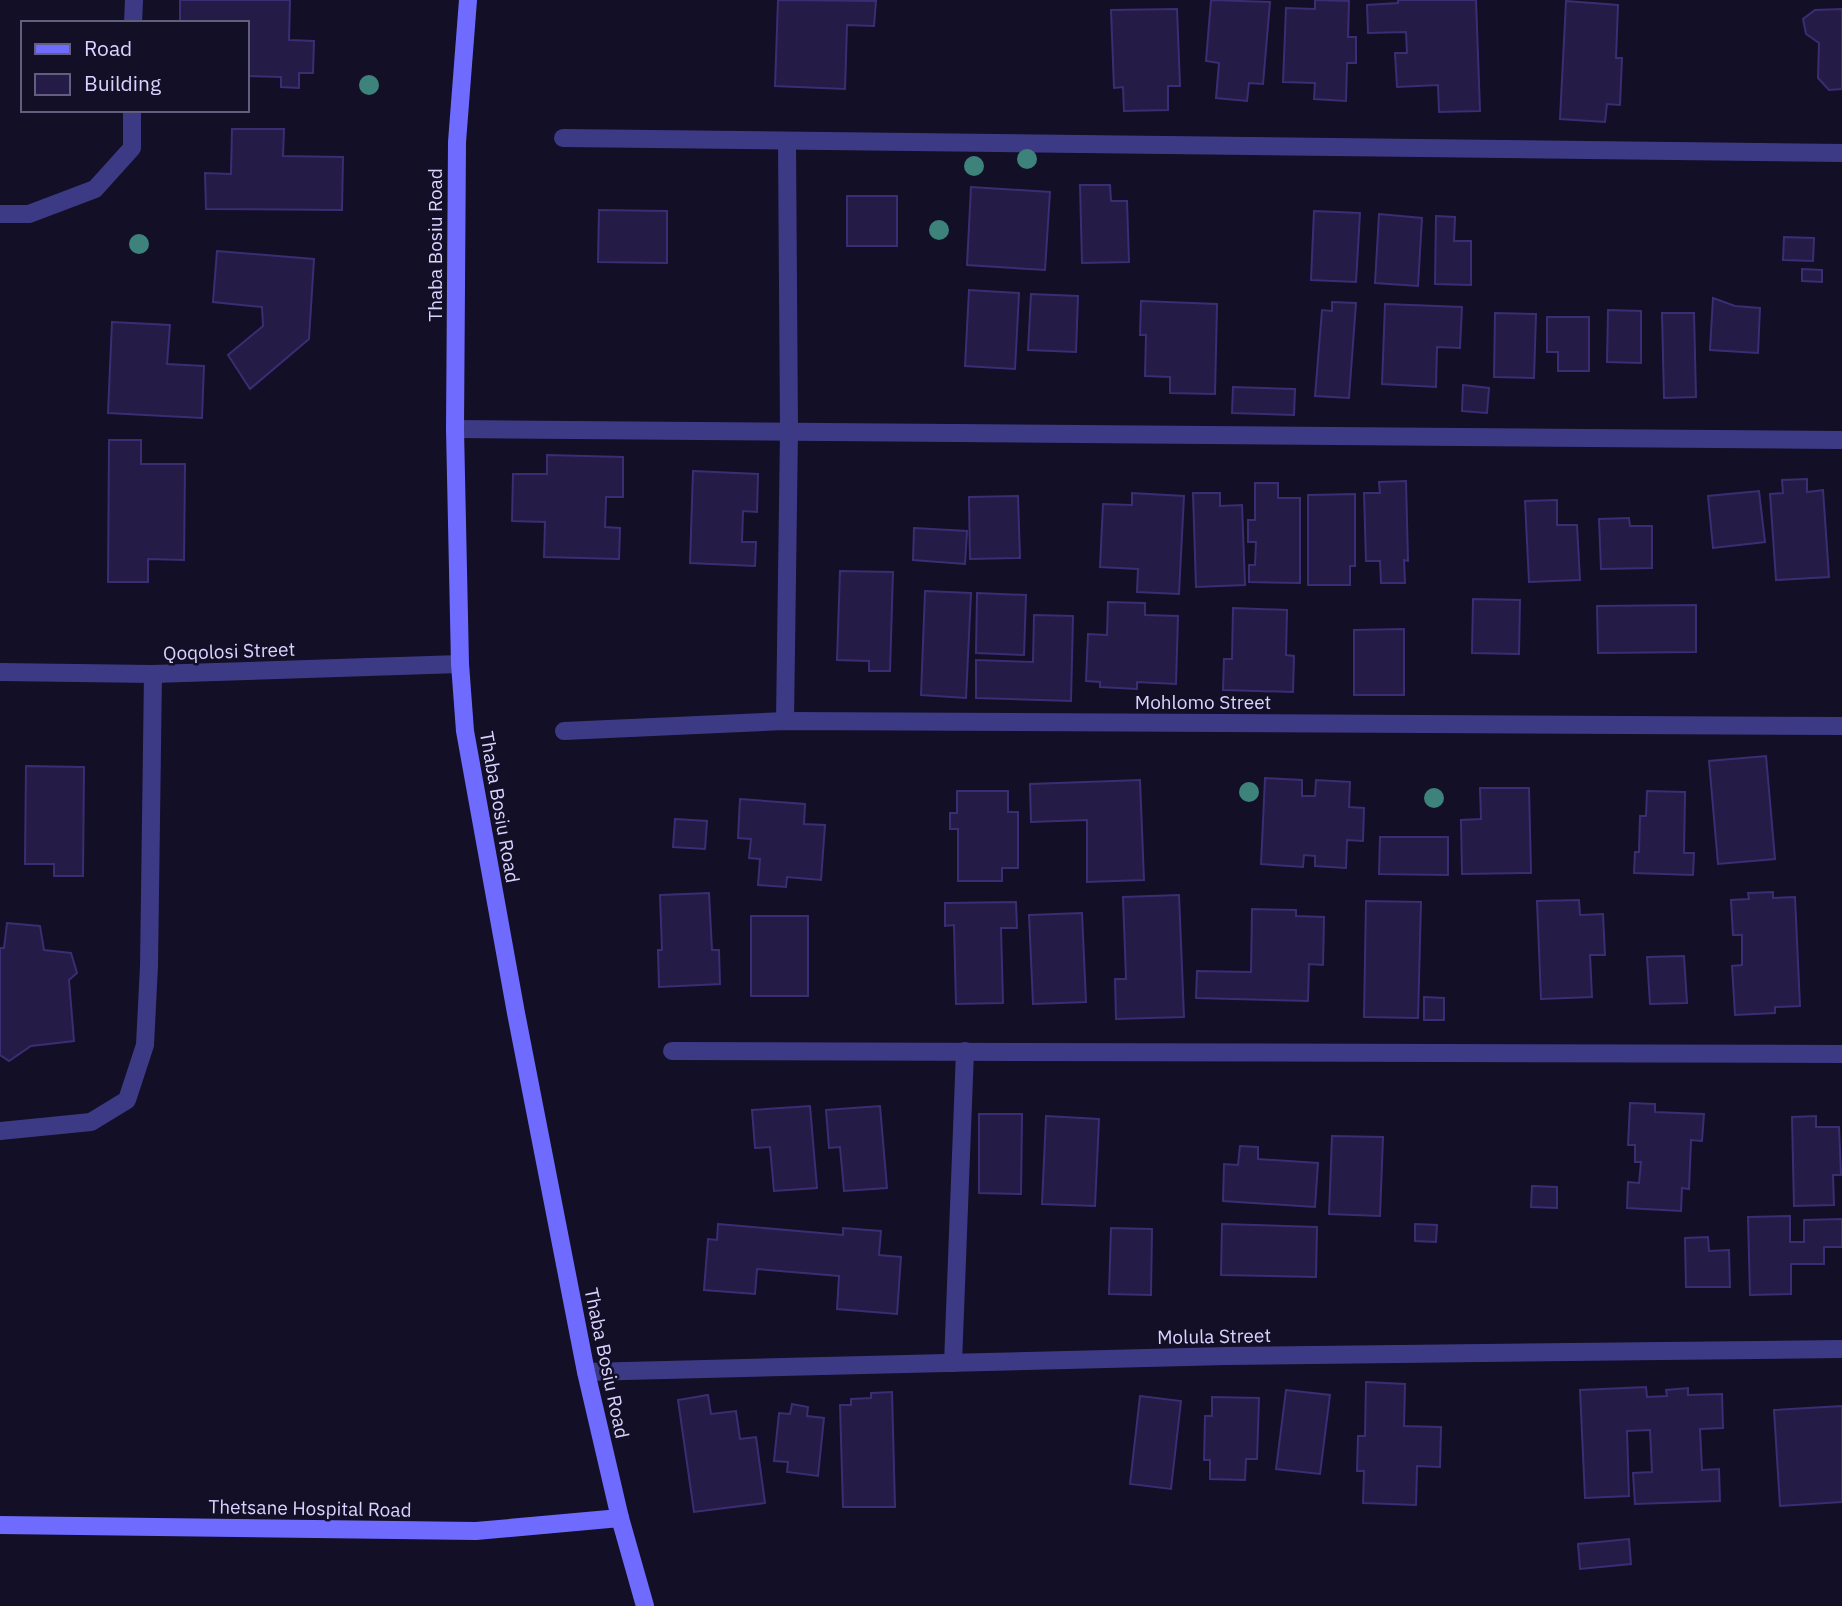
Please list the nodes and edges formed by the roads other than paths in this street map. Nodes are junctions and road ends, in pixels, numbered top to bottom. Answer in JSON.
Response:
{"nodes":[{"id":1,"x":134,"y":0,"type":"edge"},
{"id":2,"x":468,"y":0,"type":"edge"},
{"id":3,"x":133,"y":21,"type":"edge"},
{"id":4,"x":132,"y":112,"type":"edge"},
{"id":5,"x":564,"y":138,"type":"dead end"},
{"id":6,"x":787,"y":141,"type":"junction"},
{"id":7,"x":1842,"y":153,"type":"edge"},
{"id":8,"x":0,"y":214,"type":"edge"},
{"id":9,"x":455,"y":429,"type":"junction"},
{"id":10,"x":789,"y":431,"type":"junction"},
{"id":11,"x":1842,"y":440,"type":"edge"},
{"id":12,"x":460,"y":664,"type":"junction"},
{"id":13,"x":0,"y":672,"type":"edge"},
{"id":14,"x":153,"y":674,"type":"junction"},
{"id":15,"x":785,"y":721,"type":"junction"},
{"id":16,"x":1842,"y":726,"type":"edge"},
{"id":17,"x":564,"y":731,"type":"dead end"},
{"id":18,"x":672,"y":1051,"type":"dead end"},
{"id":19,"x":965,"y":1051,"type":"junction"},
{"id":20,"x":1842,"y":1054,"type":"edge"},
{"id":21,"x":0,"y":1131,"type":"edge"},
{"id":22,"x":1842,"y":1349,"type":"edge"},
{"id":23,"x":953,"y":1363,"type":"junction"},
{"id":24,"x":586,"y":1371,"type":"junction"},
{"id":25,"x":620,"y":1518,"type":"junction"},
{"id":26,"x":0,"y":1525,"type":"edge"},
{"id":27,"x":645,"y":1606,"type":"edge"}],
"edges":[{"from":1,"to":3,"type":"street"},
{"from":2,"to":9,"type":"street","name":"Thaba Bosiu Road"},
{"from":4,"to":8,"type":"street"},
{"from":5,"to":6,"type":"street"},
{"from":6,"to":7,"type":"street"},
{"from":6,"to":10,"type":"street"},
{"from":9,"to":10,"type":"street"},
{"from":9,"to":12,"type":"street","name":"Thaba Bosiu Road"},
{"from":10,"to":11,"type":"street"},
{"from":10,"to":15,"type":"street"},
{"from":12,"to":14,"type":"street","name":"Qoqolosi Street"},
{"from":12,"to":24,"type":"street","name":"Thaba Bosiu Road"},
{"from":13,"to":14,"type":"street","name":"Qoqolosi Street"},
{"from":14,"to":21,"type":"street"},
{"from":15,"to":16,"type":"street","name":"Mohlomo Street"},
{"from":15,"to":17,"type":"street","name":"Mohlomo Street"},
{"from":18,"to":19,"type":"street"},
{"from":19,"to":20,"type":"street"},
{"from":19,"to":23,"type":"street"},
{"from":22,"to":23,"type":"street","name":"Molula Street"},
{"from":23,"to":24,"type":"street","name":"Molula Street"},
{"from":24,"to":25,"type":"street","name":"Thaba Bosiu Road"},
{"from":25,"to":26,"type":"street","name":"Thetsane Hospital Road"},
{"from":25,"to":27,"type":"street","name":"Thaba Bosiu Road"}]}
